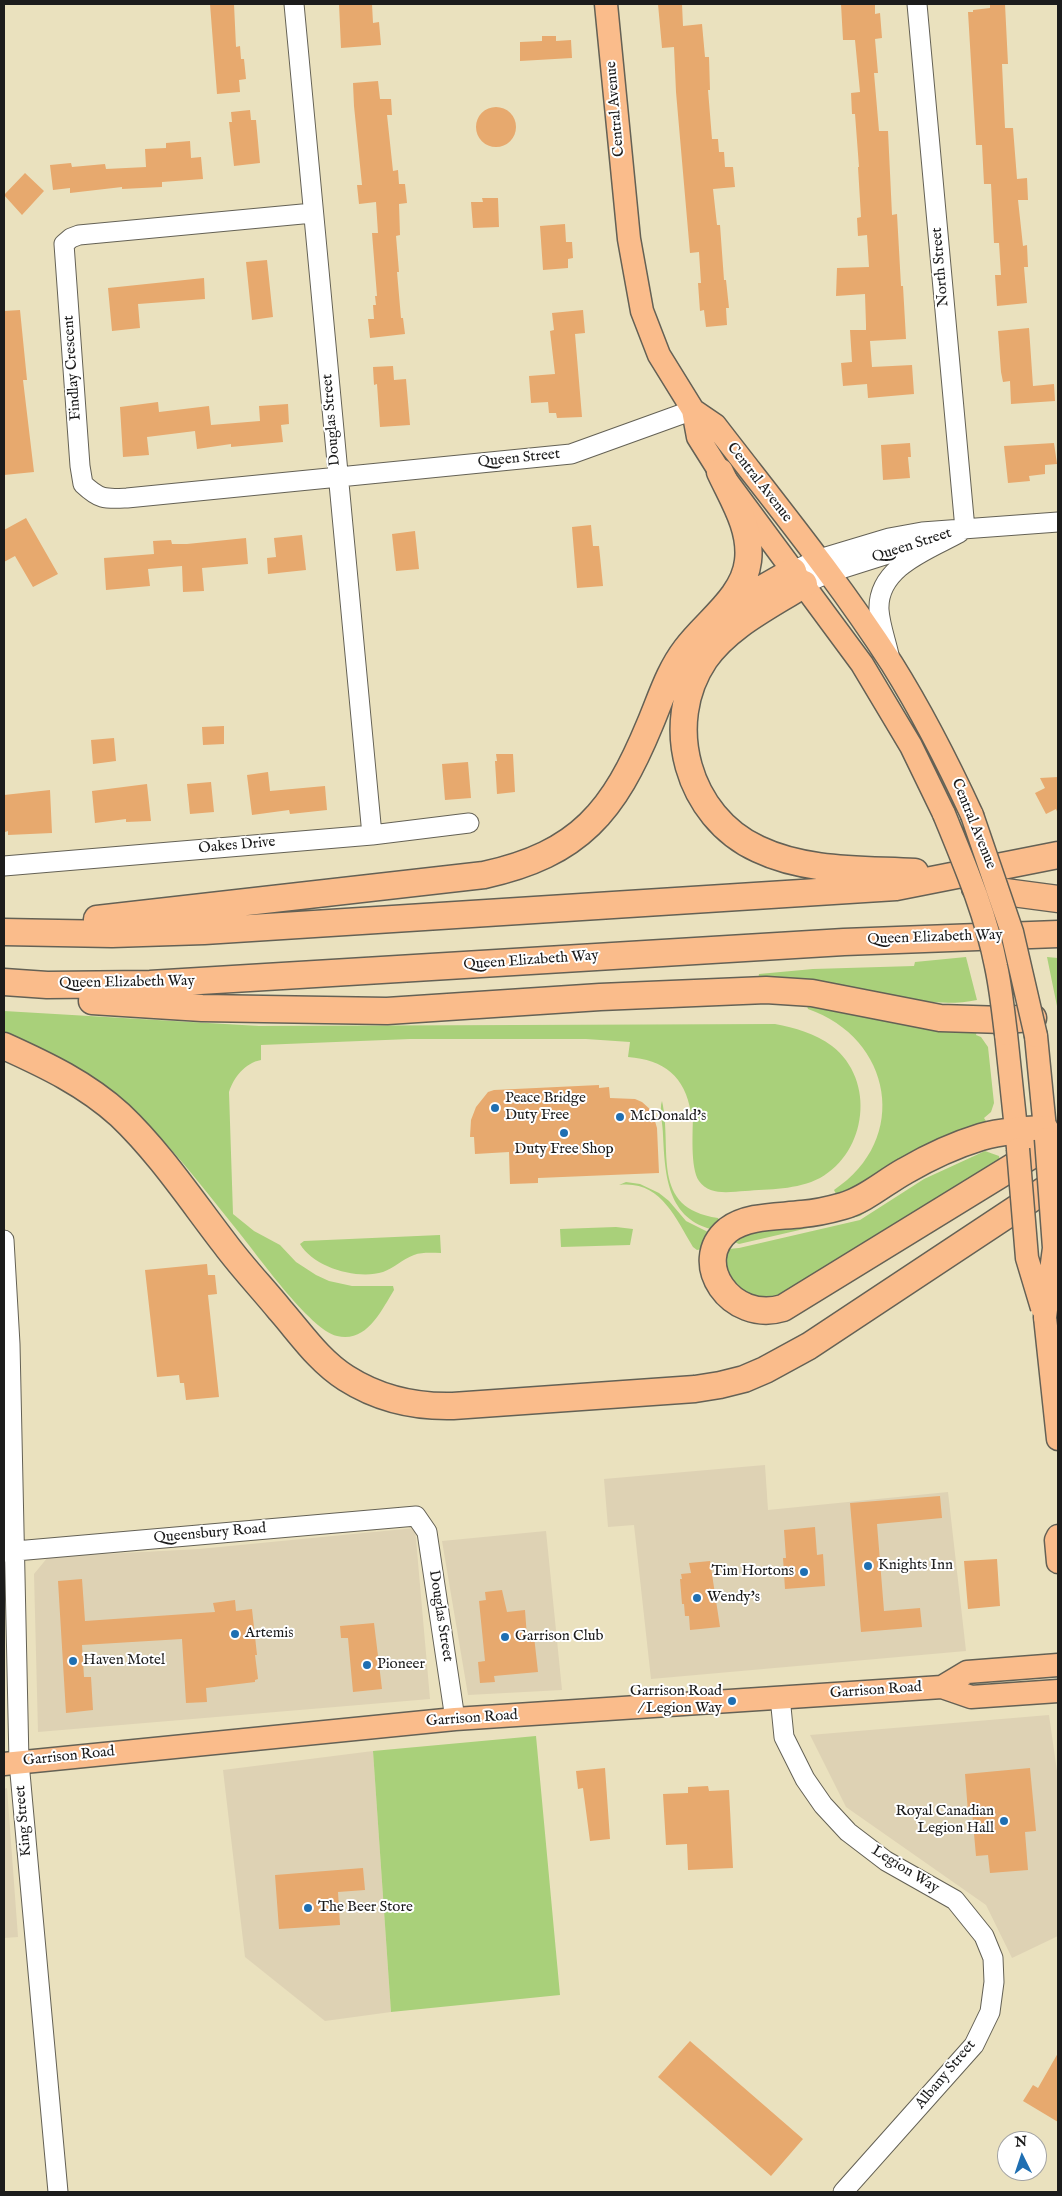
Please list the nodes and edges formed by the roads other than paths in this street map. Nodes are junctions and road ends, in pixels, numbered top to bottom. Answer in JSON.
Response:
{"nodes":[{"id":1,"x":294,"y":4,"type":"edge"},
{"id":2,"x":606,"y":4,"type":"edge"},
{"id":3,"x":917,"y":4,"type":"edge"},
{"id":4,"x":313,"y":213,"type":"junction"},
{"id":5,"x":694,"y":410,"type":"junction"},
{"id":6,"x":720,"y":472,"type":"junction"},
{"id":7,"x":338,"y":478,"type":"junction"},
{"id":8,"x":1058,"y":522,"type":"edge"},
{"id":9,"x":965,"y":530,"type":"junction"},
{"id":10,"x":824,"y":566,"type":"junction"},
{"id":11,"x":799,"y":577,"type":"junction"},
{"id":12,"x":702,"y":630,"type":"junction"},
{"id":13,"x":892,"y":664,"type":"junction"},
{"id":14,"x":469,"y":823,"type":"dead end"},
{"id":15,"x":372,"y":835,"type":"junction"},
{"id":16,"x":1058,"y":854,"type":"edge"},
{"id":17,"x":4,"y":866,"type":"edge"},
{"id":18,"x":953,"y":875,"type":"junction"},
{"id":19,"x":984,"y":880,"type":"junction"},
{"id":20,"x":896,"y":887,"type":"junction"},
{"id":21,"x":1058,"y":900,"type":"edge"},
{"id":22,"x":4,"y":930,"type":"edge"},
{"id":23,"x":1058,"y":934,"type":"edge"},
{"id":24,"x":4,"y":982,"type":"edge"},
{"id":25,"x":4,"y":991,"type":"edge"},
{"id":26,"x":997,"y":1025,"type":"junction"},
{"id":27,"x":1035,"y":1027,"type":"junction"},
{"id":28,"x":4,"y":1046,"type":"edge"},
{"id":29,"x":1050,"y":1136,"type":"edge"},
{"id":30,"x":1017,"y":1140,"type":"junction"},
{"id":31,"x":1058,"y":1181,"type":"edge"},
{"id":32,"x":4,"y":1240,"type":"edge"},
{"id":33,"x":1045,"y":1317,"type":"junction"},
{"id":34,"x":7,"y":1345,"type":"edge"},
{"id":35,"x":1058,"y":1439,"type":"edge"},
{"id":36,"x":416,"y":1516,"type":"joint"},
{"id":37,"x":1058,"y":1536,"type":"edge"},
{"id":38,"x":9,"y":1552,"type":"edge"},
{"id":39,"x":1058,"y":1562,"type":"edge"},
{"id":40,"x":1058,"y":1665,"type":"edge"},
{"id":41,"x":942,"y":1687,"type":"junction"},
{"id":42,"x":1058,"y":1691,"type":"edge"},
{"id":43,"x":780,"y":1697,"type":"junction"},
{"id":44,"x":455,"y":1720,"type":"junction"},
{"id":45,"x":11,"y":1763,"type":"edge"},
{"id":46,"x":984,"y":1936,"type":"joint"},
{"id":47,"x":58,"y":2192,"type":"edge"},
{"id":48,"x":843,"y":2192,"type":"edge"}],
"edges":[{"from":1,"to":4,"type":"street","name":"Douglas Street"},
{"from":2,"to":5,"type":"main road","name":"Central Avenue"},
{"from":3,"to":9,"type":"street","name":"North Street"},
{"from":4,"to":7,"type":"street","name":"Douglas Street"},
{"from":4,"to":7,"type":"street","name":"Findlay Crescent"},
{"from":5,"to":6,"type":"main road","name":"Central Avenue"},
{"from":5,"to":7,"type":"street","name":"Queen Street"},
{"from":5,"to":10,"type":"main road","name":"Central Avenue"},
{"from":6,"to":11,"type":"main road","name":"Central Avenue"},
{"from":6,"to":12,"type":"highway"},
{"from":7,"to":15,"type":"street","name":"Douglas Street"},
{"from":8,"to":9,"type":"street","name":"Queen Street"},
{"from":9,"to":10,"type":"street","name":"Queen Street"},
{"from":9,"to":13,"type":"street"},
{"from":10,"to":11,"type":"street","name":"Queen Street"},
{"from":10,"to":13,"type":"main road","name":"Central Avenue"},
{"from":11,"to":12,"type":"highway"},
{"from":11,"to":18,"type":"highway"},
{"from":11,"to":26,"type":"main road","name":"Central Avenue","bridge":true},
{"from":12,"to":22,"type":"highway"},
{"from":13,"to":27,"type":"main road","name":"Central Avenue","bridge":true},
{"from":14,"to":15,"type":"street","name":"Oakes Drive"},
{"from":15,"to":17,"type":"street","name":"Oakes Drive"},
{"from":16,"to":19,"type":"highway"},
{"from":18,"to":19,"type":"highway"},
{"from":18,"to":20,"type":"highway"},
{"from":19,"to":20,"type":"highway"},
{"from":19,"to":21,"type":"highway"},
{"from":20,"to":22,"type":"highway"},
{"from":23,"to":24,"type":"highway","name":"Queen Elizabeth Way"},
{"from":25,"to":26,"type":"highway"},
{"from":26,"to":27,"type":"highway"},
{"from":26,"to":30,"type":"main road","name":"Central Avenue"},
{"from":27,"to":29,"type":"main road","name":"Central Avenue"},
{"from":28,"to":31,"type":"highway"},
{"from":29,"to":30,"type":"highway"},
{"from":29,"to":30,"type":"highway"},
{"from":29,"to":33,"type":"main road","name":"Central Avenue","bridge":true},
{"from":30,"to":33,"type":"main road","name":"Central Avenue","bridge":true},
{"from":32,"to":34,"type":"street","name":"King Street"},
{"from":33,"to":35,"type":"main road","name":"Central Avenue"},
{"from":34,"to":38,"type":"street","name":"King Street"},
{"from":36,"to":38,"type":"street","name":"Queensbury Road"},
{"from":36,"to":44,"type":"street","name":"Douglas Street"},
{"from":37,"to":39,"type":"main road"},
{"from":38,"to":45,"type":"street","name":"King Street"},
{"from":40,"to":41,"type":"main road","name":"Garrison Road"},
{"from":41,"to":42,"type":"main road","name":"Garrison Road"},
{"from":41,"to":43,"type":"main road","name":"Garrison Road"},
{"from":43,"to":44,"type":"main road","name":"Garrison Road"},
{"from":43,"to":46,"type":"street","name":"Legion Way"},
{"from":44,"to":45,"type":"main road","name":"Garrison Road"},
{"from":45,"to":47,"type":"street","name":"King Street"},
{"from":46,"to":48,"type":"street","name":"Albany Street"}]}
